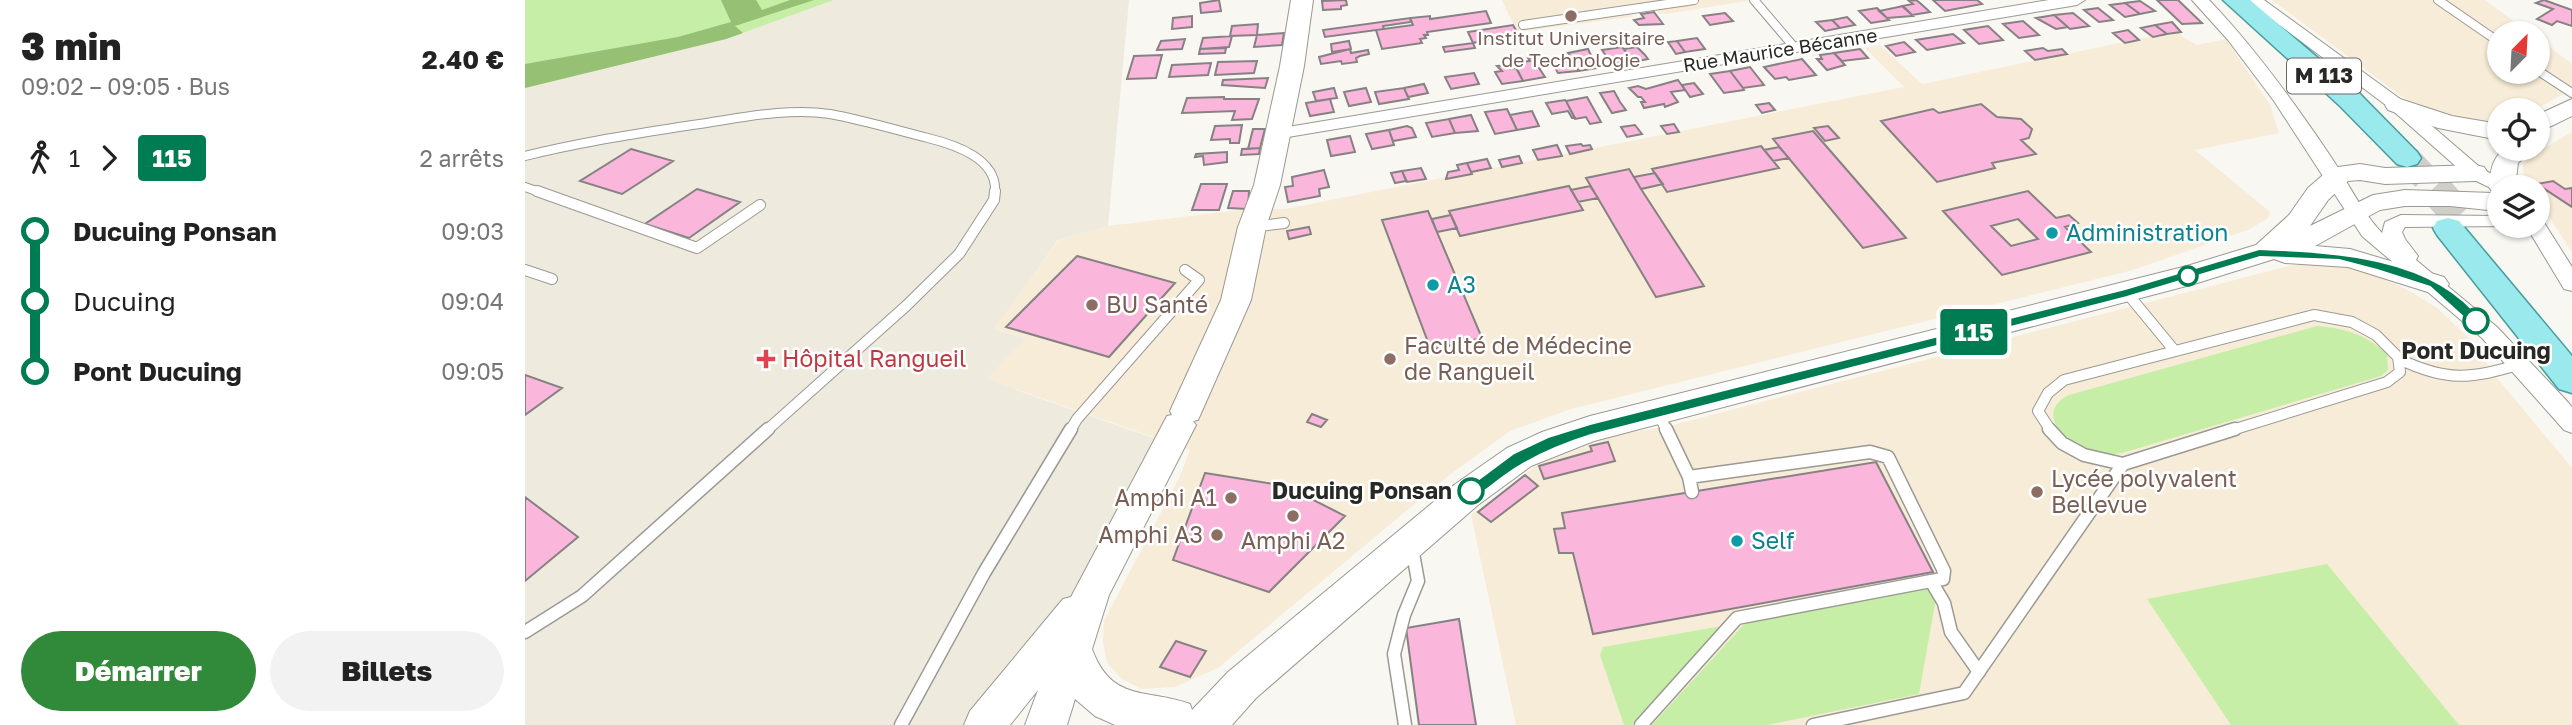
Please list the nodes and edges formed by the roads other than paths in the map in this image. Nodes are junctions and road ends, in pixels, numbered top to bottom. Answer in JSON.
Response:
{"nodes":[{"id":1,"x":1302,"y":0,"type":"edge"},
{"id":2,"x":1694,"y":0,"type":"edge"},
{"id":3,"x":1754,"y":0,"type":"edge"},
{"id":4,"x":2077,"y":0,"type":"edge"},
{"id":5,"x":2200,"y":0,"type":"edge"},
{"id":6,"x":2218,"y":0,"type":"edge"},
{"id":7,"x":2235,"y":0,"type":"edge"},
{"id":8,"x":2254,"y":0,"type":"edge"},
{"id":9,"x":2438,"y":0,"type":"edge"},
{"id":10,"x":2453,"y":3,"type":"edge"},
{"id":11,"x":1523,"y":25,"type":"dead end"},
{"id":12,"x":2487,"y":32,"type":"edge"},
{"id":13,"x":1795,"y":48,"type":"junction"},
{"id":14,"x":2550,"y":79,"type":"edge"},
{"id":15,"x":2572,"y":93,"type":"edge"},
{"id":16,"x":2396,"y":105,"type":"junction"},
{"id":17,"x":2572,"y":106,"type":"edge"},
{"id":18,"x":2550,"y":119,"type":"edge"},
{"id":19,"x":2572,"y":119,"type":"edge"},
{"id":20,"x":2487,"y":130,"type":"edge"},
{"id":21,"x":2550,"y":131,"type":"edge"},
{"id":22,"x":1276,"y":134,"type":"junction"},
{"id":23,"x":525,"y":156,"type":"edge"},
{"id":24,"x":2393,"y":164,"type":"junction"},
{"id":25,"x":2505,"y":166,"type":"edge"},
{"id":26,"x":2475,"y":173,"type":"junction"},
{"id":27,"x":2335,"y":178,"type":"junction"},
{"id":28,"x":525,"y":187,"type":"edge"},
{"id":29,"x":2487,"y":203,"type":"edge"},
{"id":30,"x":760,"y":205,"type":"dead end"},
{"id":31,"x":2357,"y":214,"type":"junction"},
{"id":32,"x":2467,"y":219,"type":"edge"},
{"id":33,"x":1285,"y":223,"type":"dead end"},
{"id":34,"x":1252,"y":227,"type":"junction"},
{"id":35,"x":2532,"y":238,"type":"edge"},
{"id":36,"x":2543,"y":238,"type":"edge"},
{"id":37,"x":2548,"y":246,"type":"junction"},
{"id":38,"x":2259,"y":253,"type":"junction"},
{"id":39,"x":525,"y":270,"type":"edge"},
{"id":40,"x":1185,"y":270,"type":"dead end"},
{"id":41,"x":552,"y":279,"type":"dead end"},
{"id":42,"x":2434,"y":284,"type":"junction"},
{"id":43,"x":2572,"y":284,"type":"edge"},
{"id":44,"x":2127,"y":293,"type":"junction"},
{"id":45,"x":2174,"y":349,"type":"junction"},
{"id":46,"x":2572,"y":349,"type":"edge"},
{"id":47,"x":2399,"y":359,"type":"junction"},
{"id":48,"x":2521,"y":365,"type":"junction"},
{"id":49,"x":2572,"y":380,"type":"edge"},
{"id":50,"x":1658,"y":413,"type":"junction"},
{"id":51,"x":2572,"y":424,"type":"edge"},
{"id":52,"x":2123,"y":464,"type":"junction"},
{"id":53,"x":1689,"y":477,"type":"junction"},
{"id":54,"x":1692,"y":492,"type":"dead end"},
{"id":55,"x":1411,"y":542,"type":"junction"},
{"id":56,"x":1931,"y":581,"type":"junction"},
{"id":57,"x":1091,"y":593,"type":"junction"},
{"id":58,"x":525,"y":632,"type":"edge"},
{"id":59,"x":1072,"y":649,"type":"junction"},
{"id":60,"x":1979,"y":672,"type":"junction"},
{"id":61,"x":1182,"y":723,"type":"edge"},
{"id":62,"x":901,"y":725,"type":"edge"},
{"id":63,"x":985,"y":725,"type":"edge"},
{"id":64,"x":1046,"y":725,"type":"edge"},
{"id":65,"x":1405,"y":725,"type":"edge"},
{"id":66,"x":1641,"y":725,"type":"edge"},
{"id":67,"x":1812,"y":725,"type":"edge"}],
"edges":[{"from":1,"to":22,"type":"street"},
{"from":2,"to":11,"type":"lane"},
{"from":3,"to":13,"type":"lane"},
{"from":4,"to":13,"type":"street","name":"Rue Maurice Bécanne"},
{"from":5,"to":27,"type":"street"},
{"from":6,"to":24,"type":"main road","number":"M 113"},
{"from":7,"to":24,"type":"main road","number":"M 113"},
{"from":8,"to":16,"type":"street"},
{"from":9,"to":10,"type":"lane"},
{"from":10,"to":12,"type":"lane"},
{"from":13,"to":22,"type":"street","name":"Rue Maurice Bécanne"},
{"from":14,"to":15,"type":"lane"},
{"from":16,"to":20,"type":"street"},
{"from":16,"to":26,"type":"street"},
{"from":17,"to":18,"type":"street"},
{"from":19,"to":21,"type":"street"},
{"from":22,"to":34,"type":"street"},
{"from":23,"to":58,"type":"lane"},
{"from":24,"to":26,"type":"street"},
{"from":24,"to":27,"type":"street"},
{"from":24,"to":31,"type":"street"},
{"from":25,"to":26,"type":"street"},
{"from":25,"to":26,"type":"street"},
{"from":26,"to":32,"type":"street"},
{"from":27,"to":31,"type":"street"},
{"from":27,"to":38,"type":"street"},
{"from":28,"to":30,"type":"lane"},
{"from":29,"to":32,"type":"street"},
{"from":31,"to":32,"type":"street"},
{"from":31,"to":38,"type":"street"},
{"from":31,"to":42,"type":"street"},
{"from":32,"to":42,"type":"street"},
{"from":32,"to":46,"type":"main road"},
{"from":32,"to":49,"type":"main road"},
{"from":33,"to":34,"type":"lane"},
{"from":34,"to":57,"type":"street"},
{"from":35,"to":37,"type":"street"},
{"from":36,"to":37,"type":"street"},
{"from":37,"to":43,"type":"street"},
{"from":38,"to":42,"type":"street"},
{"from":38,"to":44,"type":"street"},
{"from":39,"to":41,"type":"lane"},
{"from":40,"to":62,"type":"lane"},
{"from":42,"to":48,"type":"street"},
{"from":44,"to":45,"type":"lane"},
{"from":44,"to":50,"type":"street"},
{"from":45,"to":47,"type":"lane"},
{"from":45,"to":52,"type":"lane"},
{"from":47,"to":48,"type":"lane"},
{"from":47,"to":52,"type":"lane"},
{"from":48,"to":51,"type":"street"},
{"from":50,"to":53,"type":"lane"},
{"from":50,"to":55,"type":"street"},
{"from":52,"to":60,"type":"lane"},
{"from":53,"to":54,"type":"lane"},
{"from":53,"to":56,"type":"lane"},
{"from":55,"to":61,"type":"street"},
{"from":55,"to":65,"type":"lane"},
{"from":56,"to":60,"type":"lane"},
{"from":56,"to":66,"type":"lane"},
{"from":57,"to":59,"type":"street"},
{"from":57,"to":63,"type":"street"},
{"from":59,"to":61,"type":"street"},
{"from":59,"to":64,"type":"street"},
{"from":60,"to":67,"type":"lane"}]}
